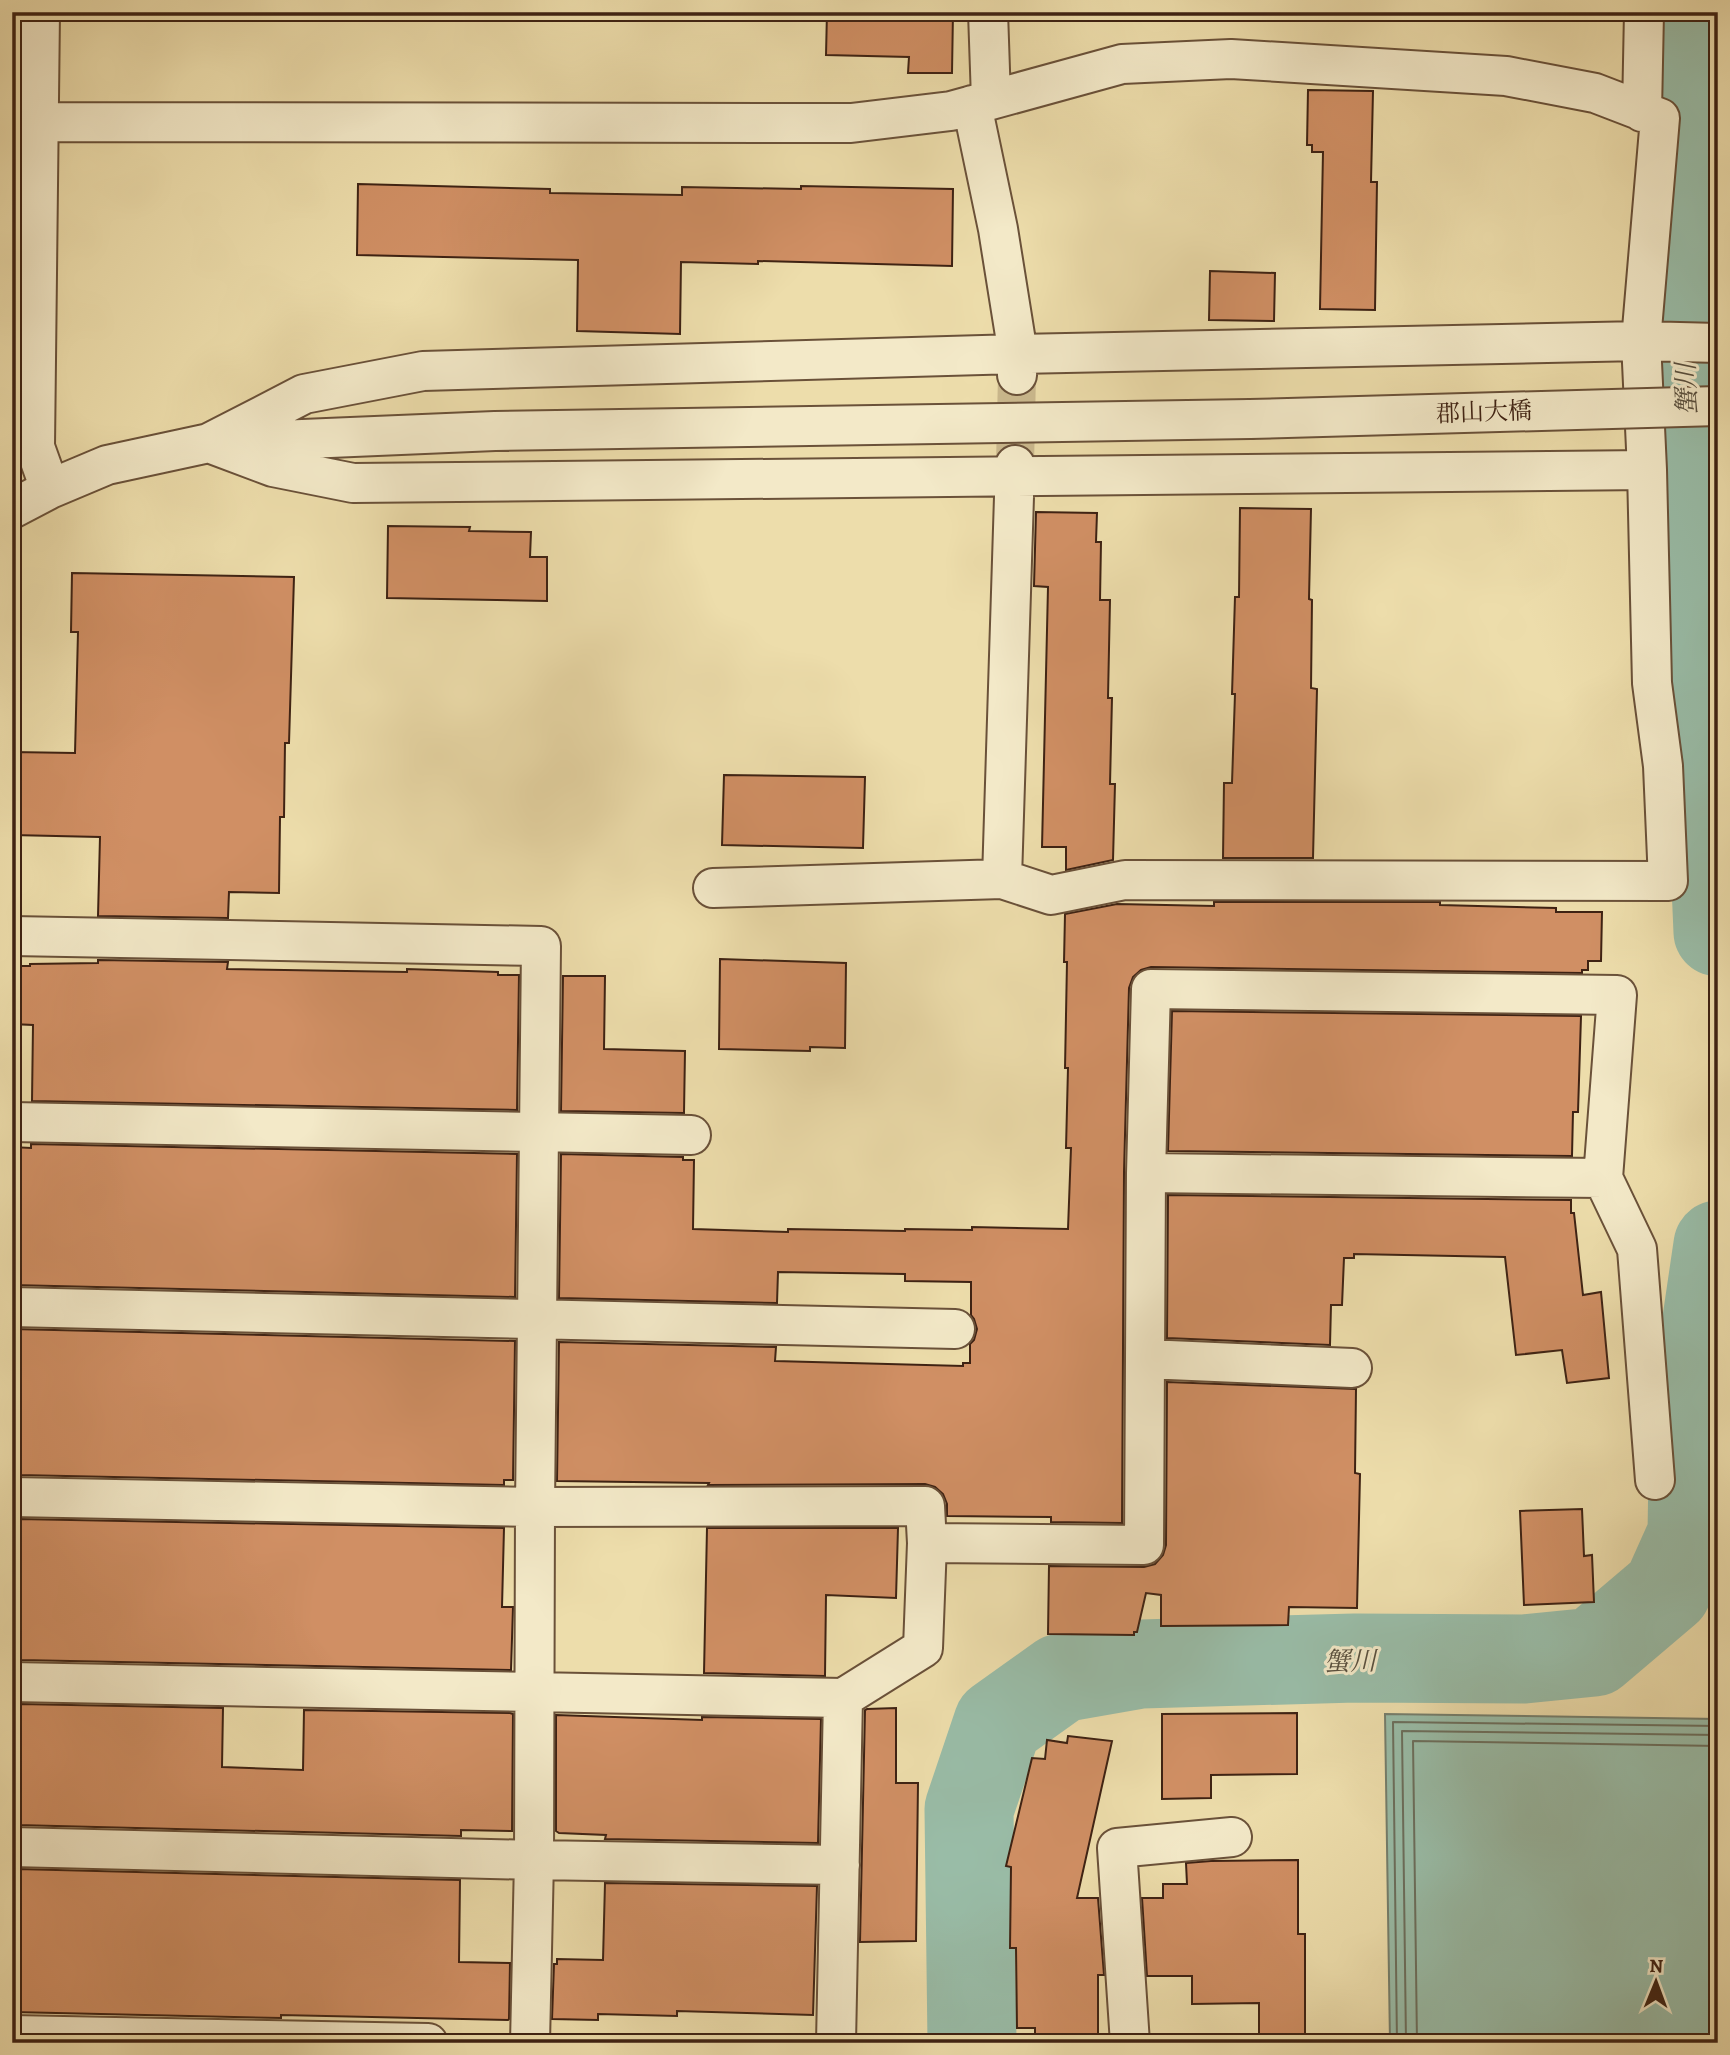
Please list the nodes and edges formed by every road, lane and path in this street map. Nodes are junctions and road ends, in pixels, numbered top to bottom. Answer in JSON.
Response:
{"nodes":[{"id":1,"x":40,"y":12,"type":"edge"},
{"id":2,"x":988,"y":12,"type":"edge"},
{"id":3,"x":1644,"y":12,"type":"edge"},
{"id":4,"x":12,"y":78,"type":"edge"},
{"id":5,"x":981,"y":102,"type":"junction"},
{"id":6,"x":1643,"y":112,"type":"junction"},
{"id":7,"x":38,"y":121,"type":"junction"},
{"id":8,"x":1641,"y":341,"type":"junction"},
{"id":9,"x":1718,"y":344,"type":"edge"},
{"id":10,"x":1017,"y":364,"type":"junction"},
{"id":11,"x":1718,"y":406,"type":"edge"},
{"id":12,"x":209,"y":443,"type":"junction"},
{"id":13,"x":1647,"y":470,"type":"junction"},
{"id":14,"x":1015,"y":471,"type":"junction"},
{"id":15,"x":50,"y":489,"type":"junction"},
{"id":16,"x":12,"y":509,"type":"edge"},
{"id":17,"x":1002,"y":878,"type":"junction"},
{"id":18,"x":713,"y":888,"type":"dead end"},
{"id":19,"x":12,"y":936,"type":"edge"},
{"id":20,"x":12,"y":1122,"type":"edge"},
{"id":21,"x":539,"y":1132,"type":"junction"},
{"id":22,"x":691,"y":1135,"type":"dead end"},
{"id":23,"x":1146,"y":1173,"type":"junction"},
{"id":24,"x":1603,"y":1178,"type":"junction"},
{"id":25,"x":12,"y":1307,"type":"edge"},
{"id":26,"x":538,"y":1320,"type":"junction"},
{"id":27,"x":955,"y":1329,"type":"dead end"},
{"id":28,"x":1146,"y":1359,"type":"junction"},
{"id":29,"x":1352,"y":1368,"type":"dead end"},
{"id":30,"x":1655,"y":1480,"type":"dead end"},
{"id":31,"x":12,"y":1497,"type":"edge"},
{"id":32,"x":535,"y":1507,"type":"junction"},
{"id":33,"x":927,"y":1544,"type":"junction"},
{"id":34,"x":12,"y":1682,"type":"edge"},
{"id":35,"x":535,"y":1691,"type":"junction"},
{"id":36,"x":843,"y":1698,"type":"junction"},
{"id":37,"x":1232,"y":1837,"type":"dead end"},
{"id":38,"x":12,"y":1847,"type":"edge"},
{"id":39,"x":534,"y":1860,"type":"junction"},
{"id":40,"x":840,"y":1865,"type":"junction"},
{"id":41,"x":12,"y":2035,"type":"edge"},
{"id":42,"x":428,"y":2043,"type":"edge"},
{"id":43,"x":530,"y":2043,"type":"edge"},
{"id":44,"x":836,"y":2043,"type":"edge"},
{"id":45,"x":1130,"y":2043,"type":"edge"}],
"edges":[{"from":1,"to":7,"type":"street"},
{"from":2,"to":5,"type":"street"},
{"from":3,"to":6,"type":"street"},
{"from":4,"to":7,"type":"street"},
{"from":5,"to":6,"type":"street"},
{"from":5,"to":7,"type":"street"},
{"from":5,"to":10,"type":"street"},
{"from":6,"to":8,"type":"street"},
{"from":7,"to":15,"type":"street"},
{"from":8,"to":9,"type":"street"},
{"from":8,"to":10,"type":"street"},
{"from":8,"to":13,"type":"street"},
{"from":10,"to":12,"type":"street"},
{"from":11,"to":12,"type":"street","name":"郡山大橋","bridge":true},
{"from":12,"to":14,"type":"street"},
{"from":12,"to":15,"type":"street"},
{"from":13,"to":14,"type":"street"},
{"from":13,"to":17,"type":"street"},
{"from":14,"to":17,"type":"street"},
{"from":15,"to":16,"type":"street"},
{"from":17,"to":18,"type":"street"},
{"from":19,"to":21,"type":"street"},
{"from":20,"to":21,"type":"street"},
{"from":21,"to":22,"type":"street"},
{"from":21,"to":26,"type":"street"},
{"from":23,"to":24,"type":"street"},
{"from":23,"to":24,"type":"street"},
{"from":23,"to":28,"type":"street"},
{"from":24,"to":30,"type":"street"},
{"from":25,"to":26,"type":"street"},
{"from":26,"to":27,"type":"street"},
{"from":26,"to":32,"type":"street"},
{"from":28,"to":29,"type":"street"},
{"from":28,"to":33,"type":"street"},
{"from":31,"to":32,"type":"street"},
{"from":32,"to":33,"type":"street"},
{"from":32,"to":35,"type":"street"},
{"from":33,"to":36,"type":"street"},
{"from":34,"to":35,"type":"street"},
{"from":35,"to":36,"type":"street"},
{"from":35,"to":39,"type":"street"},
{"from":36,"to":40,"type":"street"},
{"from":37,"to":45,"type":"street"},
{"from":38,"to":39,"type":"street"},
{"from":39,"to":40,"type":"street"},
{"from":39,"to":43,"type":"street"},
{"from":40,"to":44,"type":"street"},
{"from":41,"to":42,"type":"street"}]}
